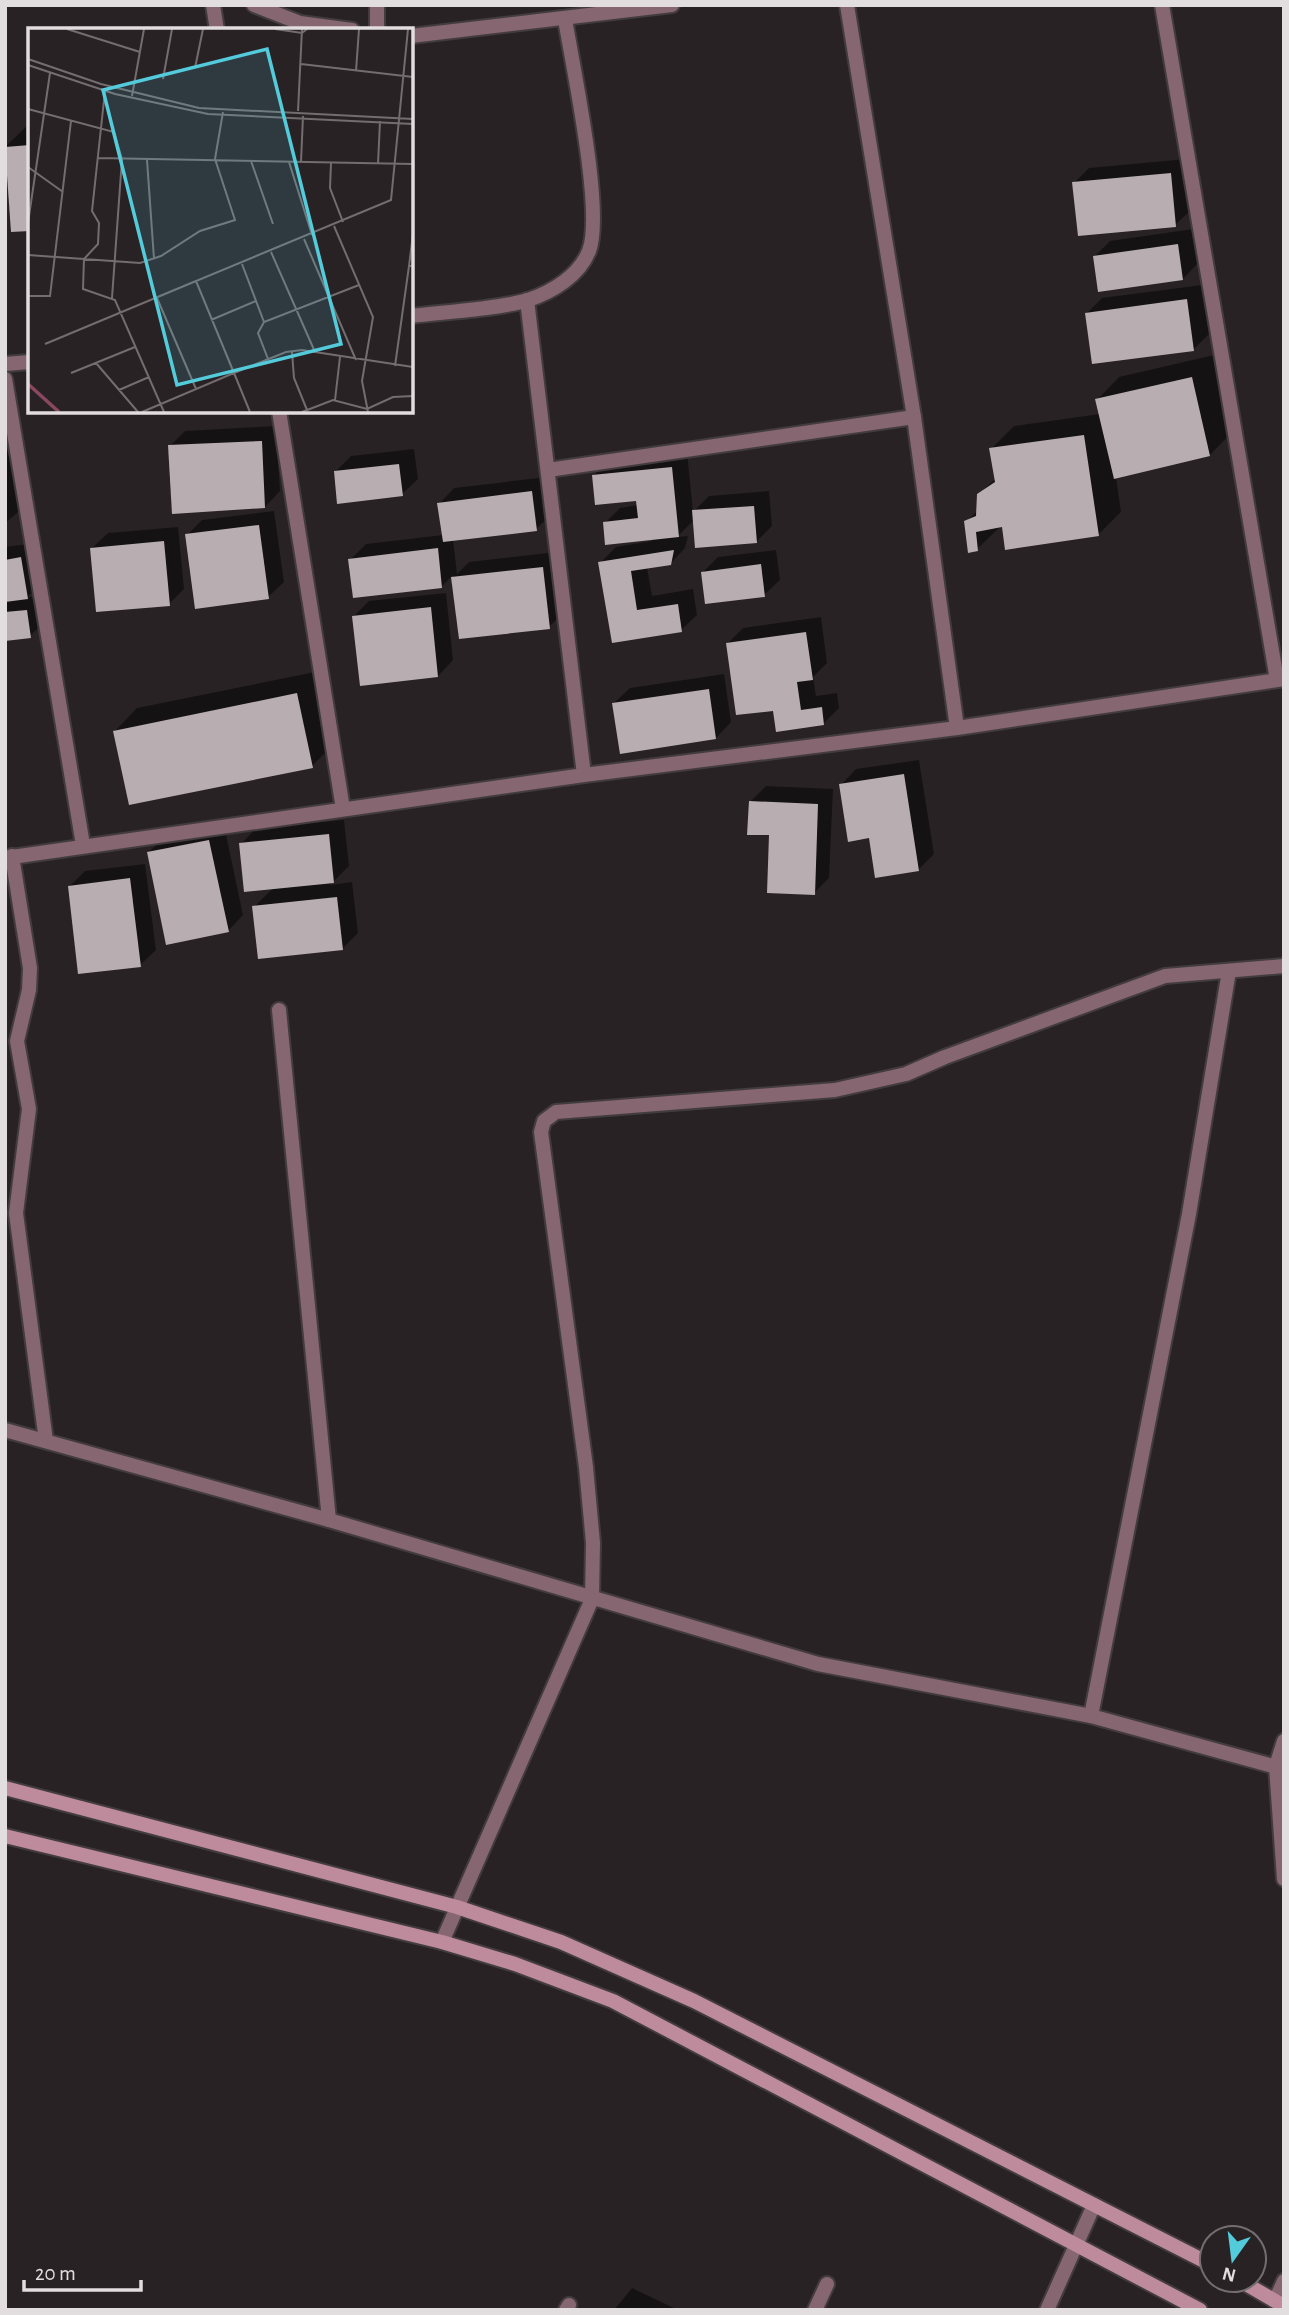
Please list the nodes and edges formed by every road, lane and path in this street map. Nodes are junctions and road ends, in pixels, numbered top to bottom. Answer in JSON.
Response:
{"nodes":[{"id":1,"x":213,"y":5,"type":"edge"},
{"id":2,"x":254,"y":5,"type":"edge"},
{"id":3,"x":377,"y":5,"type":"edge"},
{"id":4,"x":672,"y":5,"type":"edge"},
{"id":5,"x":847,"y":5,"type":"edge"},
{"id":6,"x":1162,"y":5,"type":"edge"},
{"id":7,"x":565,"y":19,"type":"junction"},
{"id":8,"x":217,"y":28,"type":"edge"},
{"id":9,"x":337,"y":28,"type":"edge"},
{"id":10,"x":377,"y":28,"type":"edge"},
{"id":11,"x":413,"y":36,"type":"edge"},
{"id":12,"x":527,"y":300,"type":"junction"},
{"id":13,"x":413,"y":316,"type":"edge"},
{"id":14,"x":28,"y":362,"type":"edge"},
{"id":15,"x":5,"y":364,"type":"edge"},
{"id":16,"x":5,"y":379,"type":"edge"},
{"id":17,"x":279,"y":413,"type":"edge"},
{"id":18,"x":914,"y":417,"type":"junction"},
{"id":19,"x":548,"y":470,"type":"junction"},
{"id":20,"x":1280,"y":680,"type":"edge"},
{"id":21,"x":957,"y":728,"type":"junction"},
{"id":22,"x":584,"y":775,"type":"junction"},
{"id":23,"x":343,"y":809,"type":"junction"},
{"id":24,"x":83,"y":845,"type":"junction"},
{"id":25,"x":8,"y":857,"type":"edge"},
{"id":26,"x":1284,"y":966,"type":"edge"},
{"id":27,"x":1228,"y":971,"type":"junction"},
{"id":28,"x":279,"y":1010,"type":"dead end"},
{"id":29,"x":5,"y":1430,"type":"edge"},
{"id":30,"x":46,"y":1441,"type":"junction"},
{"id":31,"x":330,"y":1520,"type":"junction"},
{"id":32,"x":592,"y":1599,"type":"junction"},
{"id":33,"x":1091,"y":1716,"type":"junction"},
{"id":34,"x":1284,"y":1741,"type":"edge"},
{"id":35,"x":1280,"y":1768,"type":"edge"},
{"id":36,"x":5,"y":1788,"type":"edge"},
{"id":37,"x":5,"y":1836,"type":"edge"},
{"id":38,"x":1284,"y":1879,"type":"edge"},
{"id":39,"x":457,"y":1908,"type":"junction"},
{"id":40,"x":442,"y":1942,"type":"junction"},
{"id":41,"x":1094,"y":2205,"type":"junction"},
{"id":42,"x":1078,"y":2244,"type":"junction"},
{"id":43,"x":1198,"y":2258,"type":"edge"},
{"id":44,"x":1284,"y":2281,"type":"edge"},
{"id":45,"x":827,"y":2284,"type":"dead end"},
{"id":46,"x":1264,"y":2294,"type":"edge"},
{"id":47,"x":1280,"y":2303,"type":"edge"},
{"id":48,"x":815,"y":2310,"type":"edge"},
{"id":49,"x":1048,"y":2310,"type":"edge"},
{"id":50,"x":1200,"y":2310,"type":"edge"}],
"edges":[{"from":1,"to":8,"type":"street"},
{"from":2,"to":9,"type":"street"},
{"from":3,"to":10,"type":"street"},
{"from":4,"to":7,"type":"street"},
{"from":5,"to":18,"type":"street"},
{"from":6,"to":20,"type":"street"},
{"from":7,"to":11,"type":"street"},
{"from":7,"to":12,"type":"street"},
{"from":12,"to":13,"type":"street"},
{"from":12,"to":19,"type":"street"},
{"from":14,"to":15,"type":"street"},
{"from":16,"to":24,"type":"street"},
{"from":17,"to":23,"type":"street"},
{"from":18,"to":19,"type":"street"},
{"from":18,"to":21,"type":"street"},
{"from":19,"to":22,"type":"street"},
{"from":20,"to":21,"type":"street"},
{"from":21,"to":22,"type":"street"},
{"from":22,"to":23,"type":"street"},
{"from":23,"to":24,"type":"street"},
{"from":24,"to":25,"type":"street"},
{"from":25,"to":30,"type":"street"},
{"from":26,"to":27,"type":"street"},
{"from":27,"to":32,"type":"street"},
{"from":27,"to":33,"type":"street"},
{"from":28,"to":31,"type":"street"},
{"from":29,"to":30,"type":"street"},
{"from":30,"to":31,"type":"street"},
{"from":31,"to":32,"type":"street"},
{"from":32,"to":33,"type":"street"},
{"from":32,"to":39,"type":"street"},
{"from":33,"to":35,"type":"street"},
{"from":34,"to":35,"type":"street"},
{"from":35,"to":38,"type":"street"},
{"from":36,"to":39,"type":"street"},
{"from":37,"to":40,"type":"street"},
{"from":39,"to":40,"type":"street"},
{"from":39,"to":41,"type":"street"},
{"from":40,"to":42,"type":"street"},
{"from":41,"to":42,"type":"street"},
{"from":41,"to":43,"type":"street"},
{"from":42,"to":49,"type":"street"},
{"from":42,"to":50,"type":"street"},
{"from":44,"to":47,"type":"street"},
{"from":45,"to":48,"type":"street"},
{"from":46,"to":47,"type":"street"}]}
